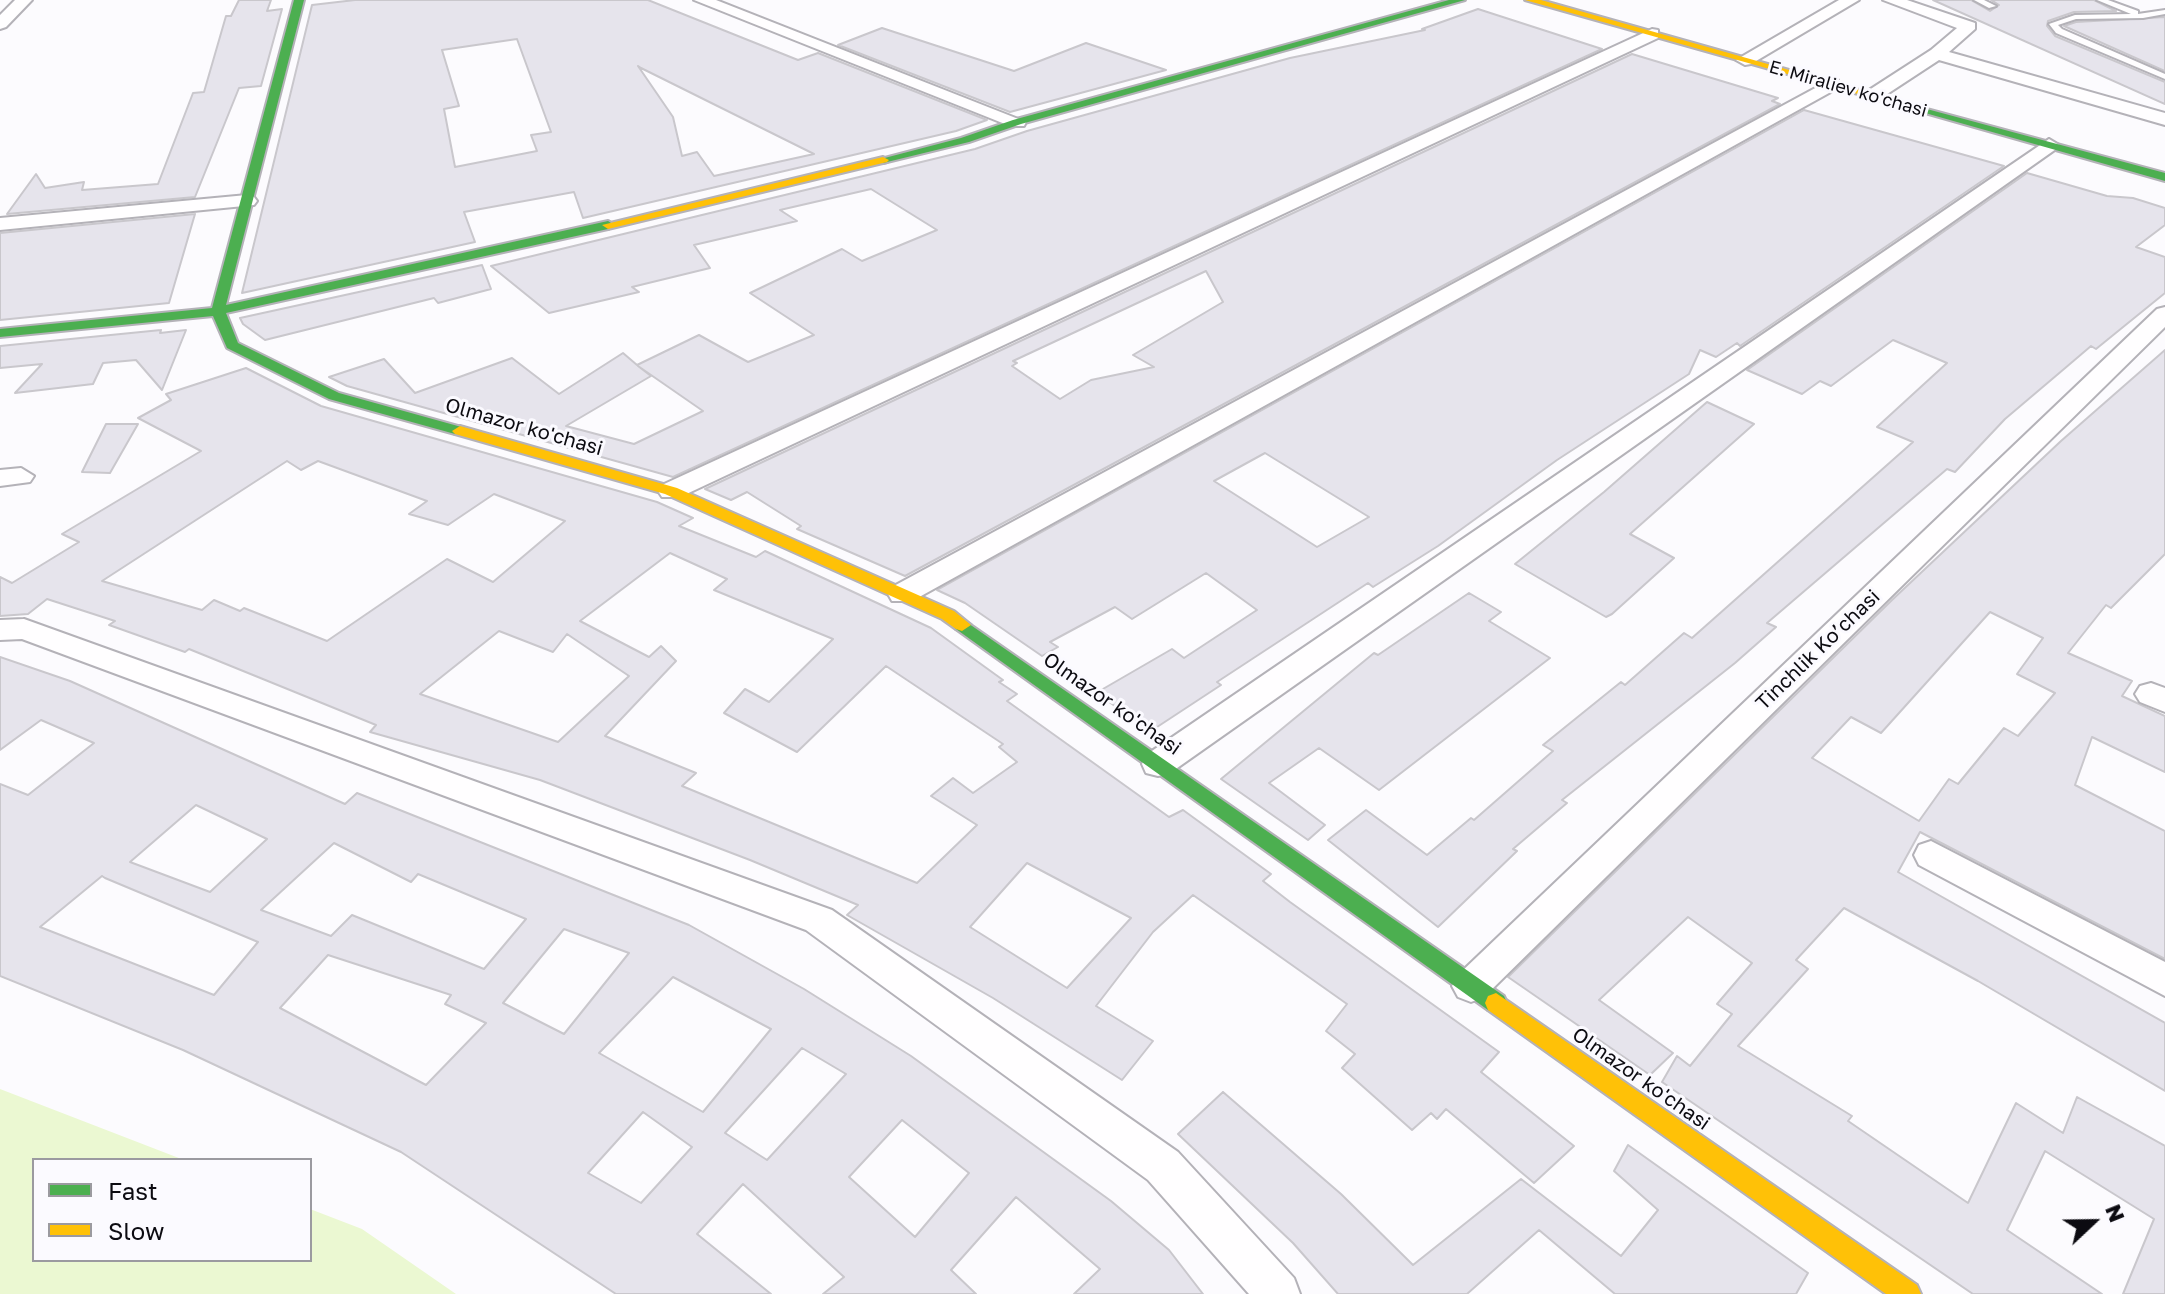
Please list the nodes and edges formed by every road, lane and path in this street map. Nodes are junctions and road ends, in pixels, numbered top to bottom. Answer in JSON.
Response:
{"nodes":[{"id":1,"x":24,"y":0,"type":"edge"},
{"id":2,"x":299,"y":0,"type":"edge"},
{"id":3,"x":702,"y":0,"type":"edge"},
{"id":4,"x":1460,"y":0,"type":"edge"},
{"id":5,"x":1530,"y":0,"type":"edge"},
{"id":6,"x":1851,"y":0,"type":"edge"},
{"id":7,"x":1891,"y":0,"type":"edge"},
{"id":8,"x":1978,"y":0,"type":"edge"},
{"id":9,"x":2101,"y":0,"type":"edge"},
{"id":10,"x":1992,"y":6,"type":"dead end"},
{"id":11,"x":2165,"y":12,"type":"edge"},
{"id":12,"x":2143,"y":16,"type":"junction"},
{"id":13,"x":0,"y":24,"type":"edge"},
{"id":14,"x":1652,"y":34,"type":"junction"},
{"id":15,"x":1937,"y":54,"type":"junction"},
{"id":16,"x":1745,"y":60,"type":"junction"},
{"id":17,"x":2165,"y":77,"type":"edge"},
{"id":18,"x":1832,"y":84,"type":"junction"},
{"id":19,"x":1872,"y":96,"type":"junction"},
{"id":20,"x":2165,"y":119,"type":"edge"},
{"id":21,"x":1017,"y":122,"type":"junction"},
{"id":22,"x":2049,"y":145,"type":"junction"},
{"id":23,"x":2163,"y":176,"type":"edge"},
{"id":24,"x":247,"y":201,"type":"junction"},
{"id":25,"x":0,"y":224,"type":"edge"},
{"id":26,"x":218,"y":311,"type":"junction"},
{"id":27,"x":2165,"y":314,"type":"edge"},
{"id":28,"x":0,"y":333,"type":"edge"},
{"id":29,"x":671,"y":491,"type":"junction"},
{"id":30,"x":902,"y":594,"type":"junction"},
{"id":31,"x":0,"y":630,"type":"edge"},
{"id":32,"x":1158,"y":764,"type":"junction"},
{"id":33,"x":1931,"y":855,"type":"dead end"},
{"id":34,"x":2165,"y":980,"type":"edge"},
{"id":35,"x":1471,"y":986,"type":"junction"},
{"id":36,"x":1278,"y":1294,"type":"edge"},
{"id":37,"x":1908,"y":1294,"type":"edge"}],
"edges":[{"from":1,"to":13,"type":"street"},
{"from":2,"to":24,"type":"street"},
{"from":3,"to":21,"type":"street"},
{"from":4,"to":21,"type":"street"},
{"from":5,"to":14,"type":"street","name":"E. Miraliev ko'chasi"},
{"from":6,"to":16,"type":"street"},
{"from":7,"to":15,"type":"street"},
{"from":8,"to":10,"type":"lane"},
{"from":9,"to":12,"type":"lane"},
{"from":11,"to":12,"type":"lane"},
{"from":12,"to":17,"type":"lane"},
{"from":14,"to":16,"type":"street","name":"E. Miraliev ko'chasi"},
{"from":14,"to":29,"type":"street"},
{"from":15,"to":19,"type":"street"},
{"from":15,"to":20,"type":"street"},
{"from":16,"to":18,"type":"street","name":"E. Miraliev ko'chasi"},
{"from":18,"to":19,"type":"street","name":"E. Miraliev ko'chasi"},
{"from":18,"to":30,"type":"street"},
{"from":19,"to":22,"type":"street","name":"E. Miraliev ko'chasi"},
{"from":21,"to":26,"type":"street"},
{"from":22,"to":23,"type":"street","name":"E. Miraliev ko'chasi"},
{"from":22,"to":32,"type":"street"},
{"from":24,"to":25,"type":"street"},
{"from":24,"to":26,"type":"street"},
{"from":26,"to":28,"type":"street"},
{"from":26,"to":29,"type":"street","name":"Olmazor ko'chasi"},
{"from":27,"to":35,"type":"street","name":"Tinchlik Ko’chasi"},
{"from":29,"to":30,"type":"street","name":"Olmazor ko'chasi"},
{"from":30,"to":32,"type":"street","name":"Olmazor ko'chasi"},
{"from":31,"to":36,"type":"street"},
{"from":32,"to":35,"type":"street","name":"Olmazor ko'chasi"},
{"from":33,"to":34,"type":"street"},
{"from":35,"to":37,"type":"street","name":"Olmazor ko'chasi"}]}
